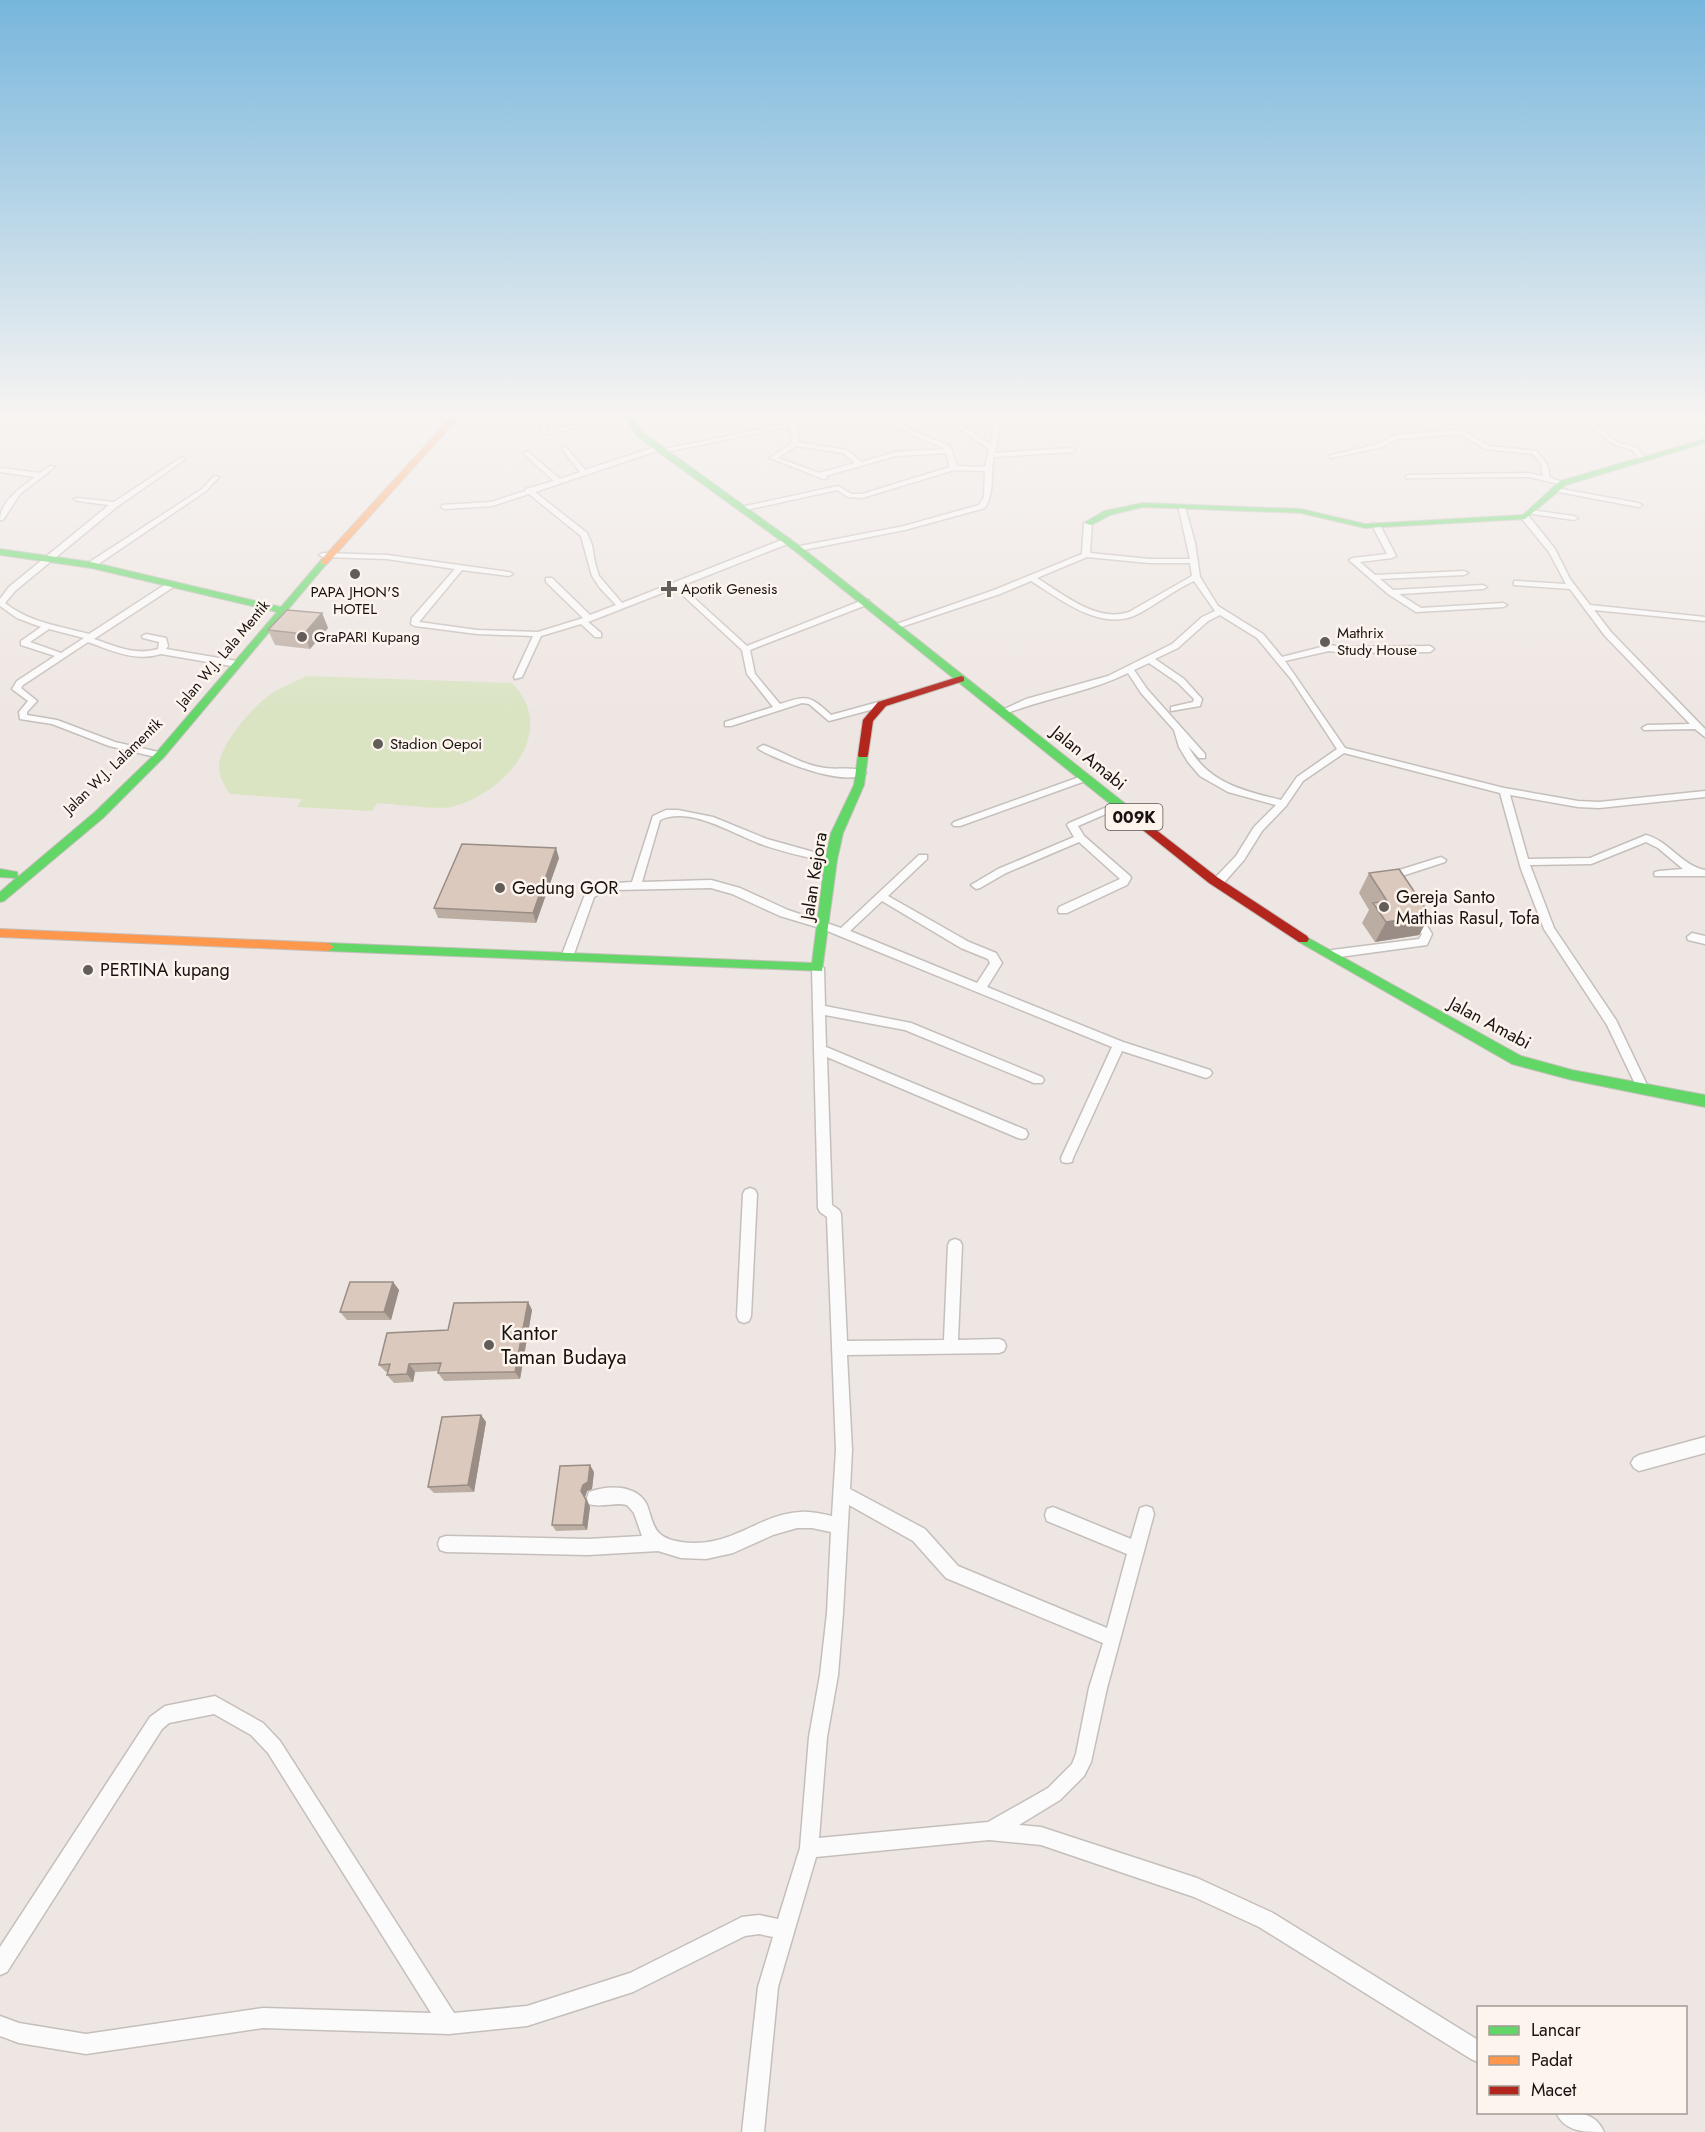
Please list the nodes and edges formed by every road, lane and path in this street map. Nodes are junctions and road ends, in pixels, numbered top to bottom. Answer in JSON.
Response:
{"nodes":[{"id":1,"x":101,"y":515,"type":"edge"},
{"id":2,"x":166,"y":515,"type":"edge"},
{"id":3,"x":363,"y":515,"type":"edge"},
{"id":4,"x":560,"y":515,"type":"edge"},
{"id":5,"x":753,"y":515,"type":"edge"},
{"id":6,"x":949,"y":515,"type":"edge"},
{"id":7,"x":1101,"y":515,"type":"edge"},
{"id":8,"x":1183,"y":515,"type":"edge"},
{"id":9,"x":1320,"y":515,"type":"edge"},
{"id":10,"x":1508,"y":515,"type":"edge"},
{"id":11,"x":1530,"y":515,"type":"edge"},
{"id":12,"x":1546,"y":515,"type":"edge"},
{"id":13,"x":1574,"y":518,"type":"dead end"},
{"id":14,"x":1088,"y":523,"type":"joint"},
{"id":15,"x":1376,"y":525,"type":"junction"},
{"id":16,"x":793,"y":545,"type":"junction"},
{"id":17,"x":0,"y":552,"type":"edge"},
{"id":18,"x":326,"y":555,"type":"junction"},
{"id":19,"x":1086,"y":555,"type":"junction"},
{"id":20,"x":50,"y":558,"type":"junction"},
{"id":21,"x":1193,"y":561,"type":"junction"},
{"id":22,"x":91,"y":565,"type":"junction"},
{"id":23,"x":459,"y":569,"type":"junction"},
{"id":24,"x":1464,"y":573,"type":"dead end"},
{"id":25,"x":509,"y":574,"type":"dead end"},
{"id":26,"x":1372,"y":576,"type":"junction"},
{"id":27,"x":1196,"y":577,"type":"junction"},
{"id":28,"x":1032,"y":578,"type":"junction"},
{"id":29,"x":549,"y":580,"type":"dead end"},
{"id":30,"x":172,"y":584,"type":"junction"},
{"id":31,"x":1517,"y":584,"type":"dead end"},
{"id":32,"x":676,"y":585,"type":"junction"},
{"id":33,"x":1483,"y":587,"type":"dead end"},
{"id":34,"x":1573,"y":588,"type":"junction"},
{"id":35,"x":1391,"y":592,"type":"junction"},
{"id":36,"x":866,"y":602,"type":"junction"},
{"id":37,"x":1503,"y":605,"type":"dead end"},
{"id":38,"x":283,"y":606,"type":"junction"},
{"id":39,"x":621,"y":606,"type":"junction"},
{"id":40,"x":1587,"y":607,"type":"junction"},
{"id":41,"x":1220,"y":612,"type":"junction"},
{"id":42,"x":1705,"y":619,"type":"edge"},
{"id":43,"x":586,"y":620,"type":"junction"},
{"id":44,"x":50,"y":625,"type":"junction"},
{"id":45,"x":895,"y":626,"type":"junction"},
{"id":46,"x":538,"y":634,"type":"junction"},
{"id":47,"x":598,"y":635,"type":"dead end"},
{"id":48,"x":146,"y":636,"type":"dead end"},
{"id":49,"x":89,"y":638,"type":"junction"},
{"id":50,"x":1430,"y":649,"type":"dead end"},
{"id":51,"x":746,"y":650,"type":"junction"},
{"id":52,"x":161,"y":651,"type":"junction"},
{"id":53,"x":62,"y":656,"type":"junction"},
{"id":54,"x":1149,"y":659,"type":"junction"},
{"id":55,"x":1280,"y":660,"type":"junction"},
{"id":56,"x":233,"y":664,"type":"junction"},
{"id":57,"x":1129,"y":668,"type":"junction"},
{"id":58,"x":518,"y":677,"type":"dead end"},
{"id":59,"x":961,"y":679,"type":"junction"},
{"id":60,"x":882,"y":704,"type":"junction"},
{"id":61,"x":780,"y":709,"type":"junction"},
{"id":62,"x":1174,"y":709,"type":"dead end"},
{"id":63,"x":1002,"y":712,"type":"junction"},
{"id":64,"x":728,"y":724,"type":"dead end"},
{"id":65,"x":1697,"y":726,"type":"junction"},
{"id":66,"x":1178,"y":728,"type":"junction"},
{"id":67,"x":1647,"y":728,"type":"dead end"},
{"id":68,"x":1705,"y":734,"type":"edge"},
{"id":69,"x":762,"y":748,"type":"dead end"},
{"id":70,"x":1342,"y":750,"type":"junction"},
{"id":71,"x":156,"y":754,"type":"junction"},
{"id":72,"x":1202,"y":756,"type":"dead end"},
{"id":73,"x":861,"y":773,"type":"junction"},
{"id":74,"x":1085,"y":778,"type":"junction"},
{"id":75,"x":1504,"y":790,"type":"junction"},
{"id":76,"x":1705,"y":794,"type":"edge"},
{"id":77,"x":1283,"y":804,"type":"junction"},
{"id":78,"x":1119,"y":805,"type":"junction"},
{"id":79,"x":957,"y":824,"type":"dead end"},
{"id":80,"x":1080,"y":838,"type":"junction"},
{"id":81,"x":923,"y":857,"type":"dead end"},
{"id":82,"x":831,"y":860,"type":"junction"},
{"id":83,"x":1442,"y":860,"type":"dead end"},
{"id":84,"x":1524,"y":862,"type":"junction"},
{"id":85,"x":1700,"y":873,"type":"edge"},
{"id":86,"x":1659,"y":874,"type":"dead end"},
{"id":87,"x":12,"y":875,"type":"edge"},
{"id":88,"x":1217,"y":883,"type":"junction"},
{"id":89,"x":636,"y":885,"type":"junction"},
{"id":90,"x":976,"y":885,"type":"dead end"},
{"id":91,"x":0,"y":886,"type":"edge"},
{"id":92,"x":881,"y":896,"type":"junction"},
{"id":93,"x":0,"y":898,"type":"edge"},
{"id":94,"x":1063,"y":910,"type":"dead end"},
{"id":95,"x":824,"y":925,"type":"junction"},
{"id":96,"x":0,"y":933,"type":"edge"},
{"id":97,"x":842,"y":933,"type":"junction"},
{"id":98,"x":1692,"y":937,"type":"dead end"},
{"id":99,"x":1705,"y":940,"type":"edge"},
{"id":100,"x":1332,"y":954,"type":"junction"},
{"id":101,"x":567,"y":957,"type":"junction"},
{"id":102,"x":818,"y":968,"type":"junction"},
{"id":103,"x":980,"y":988,"type":"junction"},
{"id":104,"x":821,"y":1010,"type":"junction"},
{"id":105,"x":1119,"y":1045,"type":"junction"},
{"id":106,"x":821,"y":1050,"type":"junction"},
{"id":107,"x":1206,"y":1073,"type":"dead end"},
{"id":108,"x":1038,"y":1080,"type":"dead end"},
{"id":109,"x":1642,"y":1087,"type":"junction"},
{"id":110,"x":1705,"y":1101,"type":"edge"},
{"id":111,"x":1022,"y":1134,"type":"dead end"},
{"id":112,"x":1067,"y":1158,"type":"dead end"},
{"id":113,"x":750,"y":1194,"type":"dead end"},
{"id":114,"x":956,"y":1245,"type":"dead end"},
{"id":115,"x":744,"y":1316,"type":"dead end"},
{"id":116,"x":999,"y":1346,"type":"dead end"},
{"id":117,"x":951,"y":1347,"type":"junction"},
{"id":118,"x":840,"y":1348,"type":"junction"},
{"id":119,"x":1705,"y":1445,"type":"edge"},
{"id":120,"x":1639,"y":1463,"type":"dead end"},
{"id":121,"x":842,"y":1493,"type":"junction"},
{"id":122,"x":595,"y":1498,"type":"dead end"},
{"id":123,"x":1146,"y":1514,"type":"dead end"},
{"id":124,"x":1053,"y":1515,"type":"dead end"},
{"id":125,"x":838,"y":1525,"type":"junction"},
{"id":126,"x":659,"y":1543,"type":"junction"},
{"id":127,"x":446,"y":1544,"type":"dead end"},
{"id":128,"x":1137,"y":1550,"type":"junction"},
{"id":129,"x":1113,"y":1639,"type":"junction"},
{"id":130,"x":989,"y":1831,"type":"junction"},
{"id":131,"x":809,"y":1848,"type":"junction"},
{"id":132,"x":785,"y":1932,"type":"junction"},
{"id":133,"x":0,"y":1965,"type":"edge"},
{"id":134,"x":449,"y":2024,"type":"junction"},
{"id":135,"x":0,"y":2026,"type":"edge"},
{"id":136,"x":1477,"y":2051,"type":"edge"},
{"id":137,"x":1569,"y":2114,"type":"edge"},
{"id":138,"x":753,"y":2132,"type":"edge"},
{"id":139,"x":1593,"y":2132,"type":"edge"}],
"edges":[{"from":1,"to":20,"type":"street"},
{"from":2,"to":22,"type":"street"},
{"from":3,"to":18,"type":"main road","name":"Jalan W.J. Lala Mentik"},
{"from":4,"to":39,"type":"street"},
{"from":5,"to":16,"type":"main road","name":"Jalan Amabi","number":"009K"},
{"from":6,"to":16,"type":"street"},
{"from":7,"to":14,"type":"main road"},
{"from":8,"to":21,"type":"street"},
{"from":9,"to":15,"type":"main road"},
{"from":10,"to":15,"type":"main road"},
{"from":11,"to":34,"type":"street"},
{"from":12,"to":13,"type":"street"},
{"from":14,"to":19,"type":"street"},
{"from":15,"to":26,"type":"street"},
{"from":16,"to":32,"type":"street"},
{"from":16,"to":36,"type":"main road","name":"Jalan Amabi","number":"009K"},
{"from":17,"to":20,"type":"main road"},
{"from":18,"to":23,"type":"street"},
{"from":18,"to":38,"type":"main road","name":"Jalan W.J. Lala Mentik"},
{"from":19,"to":21,"type":"street"},
{"from":19,"to":28,"type":"street"},
{"from":20,"to":22,"type":"main road"},
{"from":20,"to":44,"type":"street"},
{"from":21,"to":27,"type":"street"},
{"from":22,"to":30,"type":"main road"},
{"from":23,"to":25,"type":"street"},
{"from":23,"to":46,"type":"street"},
{"from":24,"to":26,"type":"street"},
{"from":26,"to":35,"type":"street"},
{"from":27,"to":28,"type":"street"},
{"from":27,"to":41,"type":"street"},
{"from":28,"to":45,"type":"street"},
{"from":29,"to":43,"type":"street"},
{"from":30,"to":38,"type":"main road"},
{"from":30,"to":49,"type":"street"},
{"from":31,"to":34,"type":"street"},
{"from":32,"to":39,"type":"street"},
{"from":32,"to":51,"type":"street"},
{"from":33,"to":35,"type":"street"},
{"from":34,"to":40,"type":"street"},
{"from":35,"to":37,"type":"street"},
{"from":36,"to":45,"type":"main road","name":"Jalan Amabi","number":"009K"},
{"from":36,"to":51,"type":"street"},
{"from":38,"to":56,"type":"main road","name":"Jalan W.J. Lala Mentik"},
{"from":39,"to":43,"type":"street"},
{"from":40,"to":42,"type":"street"},
{"from":40,"to":65,"type":"street"},
{"from":41,"to":54,"type":"street"},
{"from":41,"to":55,"type":"street"},
{"from":43,"to":46,"type":"street"},
{"from":43,"to":47,"type":"street"},
{"from":44,"to":49,"type":"street"},
{"from":44,"to":53,"type":"street"},
{"from":45,"to":59,"type":"main road","name":"Jalan Amabi","number":"009K"},
{"from":46,"to":58,"type":"street"},
{"from":48,"to":52,"type":"street"},
{"from":49,"to":52,"type":"street"},
{"from":49,"to":53,"type":"street"},
{"from":50,"to":55,"type":"street"},
{"from":51,"to":61,"type":"street"},
{"from":52,"to":56,"type":"street"},
{"from":53,"to":71,"type":"street"},
{"from":54,"to":57,"type":"street"},
{"from":54,"to":62,"type":"street"},
{"from":55,"to":70,"type":"street"},
{"from":56,"to":71,"type":"main road","name":"Jalan W.J. Lala Mentik"},
{"from":57,"to":63,"type":"street"},
{"from":57,"to":66,"type":"street"},
{"from":59,"to":60,"type":"main road"},
{"from":59,"to":63,"type":"main road","name":"Jalan Amabi","number":"009K"},
{"from":60,"to":61,"type":"street"},
{"from":60,"to":73,"type":"main road","name":"Jalan Kejora"},
{"from":61,"to":64,"type":"street"},
{"from":63,"to":74,"type":"main road","name":"Jalan Amabi","number":"009K"},
{"from":65,"to":67,"type":"street"},
{"from":65,"to":68,"type":"street"},
{"from":66,"to":72,"type":"street"},
{"from":66,"to":77,"type":"street"},
{"from":69,"to":73,"type":"street"},
{"from":70,"to":75,"type":"street"},
{"from":70,"to":77,"type":"street"},
{"from":71,"to":87,"type":"main road","name":"Jalan W.J. Lala Mentik"},
{"from":73,"to":82,"type":"main road","name":"Jalan Kejora"},
{"from":74,"to":78,"type":"main road","name":"Jalan Amabi","number":"009K"},
{"from":74,"to":79,"type":"street"},
{"from":75,"to":76,"type":"street"},
{"from":75,"to":84,"type":"street"},
{"from":77,"to":88,"type":"street"},
{"from":78,"to":80,"type":"street"},
{"from":78,"to":88,"type":"main road","name":"Jalan Amabi","number":"009K"},
{"from":80,"to":90,"type":"street"},
{"from":80,"to":94,"type":"street"},
{"from":81,"to":92,"type":"street"},
{"from":82,"to":89,"type":"street"},
{"from":82,"to":95,"type":"main road","name":"Jalan Kejora"},
{"from":83,"to":100,"type":"street"},
{"from":84,"to":85,"type":"street"},
{"from":84,"to":109,"type":"street"},
{"from":85,"to":86,"type":"street"},
{"from":87,"to":91,"type":"main road"},
{"from":87,"to":93,"type":"main road","name":"Jalan W.J. Lala Mentik"},
{"from":88,"to":100,"type":"main road","name":"Jalan Amabi","number":"009K"},
{"from":89,"to":95,"type":"street"},
{"from":89,"to":101,"type":"street"},
{"from":92,"to":97,"type":"street"},
{"from":92,"to":103,"type":"street"},
{"from":95,"to":97,"type":"street"},
{"from":95,"to":102,"type":"main road","name":"Jalan Kejora"},
{"from":96,"to":101,"type":"main road"},
{"from":97,"to":103,"type":"street"},
{"from":98,"to":99,"type":"street"},
{"from":100,"to":109,"type":"main road","name":"Jalan Amabi","number":"009K"},
{"from":101,"to":102,"type":"main road"},
{"from":102,"to":104,"type":"street"},
{"from":103,"to":105,"type":"street"},
{"from":104,"to":106,"type":"street"},
{"from":104,"to":108,"type":"street"},
{"from":105,"to":107,"type":"street"},
{"from":105,"to":112,"type":"street"},
{"from":106,"to":111,"type":"street"},
{"from":106,"to":118,"type":"street"},
{"from":109,"to":110,"type":"main road","name":"Jalan Amabi","number":"009K"},
{"from":113,"to":115,"type":"street"},
{"from":114,"to":117,"type":"street"},
{"from":116,"to":117,"type":"street"},
{"from":117,"to":118,"type":"street"},
{"from":118,"to":121,"type":"street"},
{"from":119,"to":120,"type":"street"},
{"from":121,"to":125,"type":"street"},
{"from":121,"to":129,"type":"street"},
{"from":122,"to":126,"type":"street"},
{"from":123,"to":128,"type":"street"},
{"from":124,"to":128,"type":"street"},
{"from":125,"to":126,"type":"street"},
{"from":125,"to":131,"type":"street"},
{"from":126,"to":127,"type":"street"},
{"from":128,"to":129,"type":"street"},
{"from":129,"to":130,"type":"street"},
{"from":130,"to":131,"type":"street"},
{"from":130,"to":136,"type":"street"},
{"from":131,"to":132,"type":"street"},
{"from":132,"to":134,"type":"street"},
{"from":132,"to":138,"type":"street"},
{"from":133,"to":134,"type":"street"},
{"from":134,"to":135,"type":"street"},
{"from":137,"to":139,"type":"street"}]}
